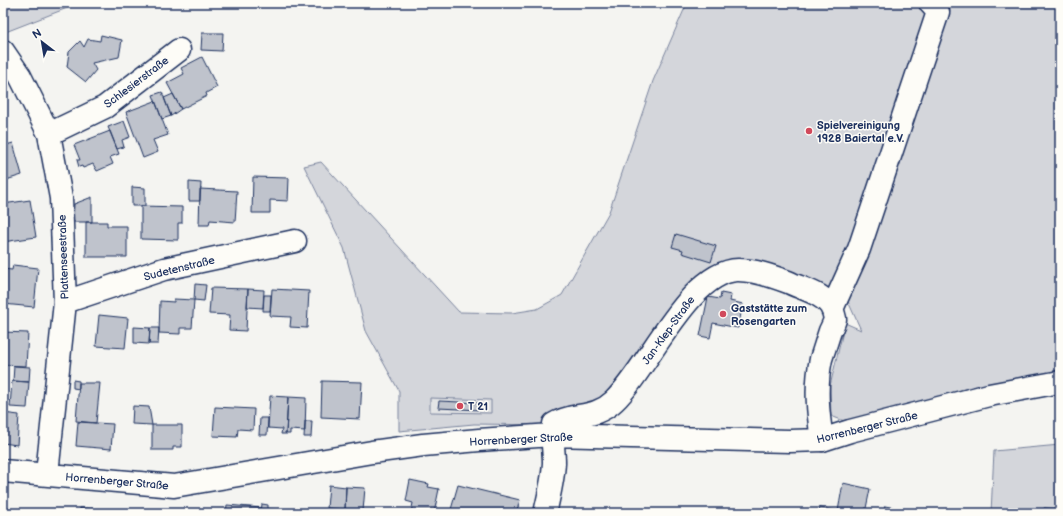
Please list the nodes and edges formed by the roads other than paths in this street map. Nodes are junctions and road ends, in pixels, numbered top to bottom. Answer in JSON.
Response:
{"nodes":[{"id":1,"x":930,"y":3,"type":"edge"},
{"id":2,"x":179,"y":50,"type":"dead end"},
{"id":3,"x":3,"y":51,"type":"edge"},
{"id":4,"x":49,"y":134,"type":"junction"},
{"id":5,"x":294,"y":241,"type":"dead end"},
{"id":6,"x":65,"y":302,"type":"junction"},
{"id":7,"x":832,"y":309,"type":"junction"},
{"id":8,"x":1060,"y":382,"type":"edge"},
{"id":9,"x":552,"y":435,"type":"junction"},
{"id":10,"x":822,"y":440,"type":"junction"},
{"id":11,"x":3,"y":471,"type":"edge"},
{"id":12,"x":47,"y":474,"type":"junction"},
{"id":13,"x":545,"y":513,"type":"edge"}],
"edges":[{"from":1,"to":7,"type":"street"},
{"from":2,"to":4,"type":"street","name":"Schlesierstraße"},
{"from":3,"to":4,"type":"street","name":"Plattenseestraße"},
{"from":4,"to":6,"type":"street","name":"Plattenseestraße"},
{"from":5,"to":6,"type":"street","name":"Sudetenstraße"},
{"from":6,"to":12,"type":"street","name":"Plattenseestraße"},
{"from":7,"to":9,"type":"street","name":"Jan-Klep-Straße"},
{"from":7,"to":10,"type":"street"},
{"from":8,"to":10,"type":"street","name":"Horrenberger Straße"},
{"from":9,"to":10,"type":"street","name":"Horrenberger Straße"},
{"from":9,"to":12,"type":"street","name":"Horrenberger Straße"},
{"from":9,"to":13,"type":"street"},
{"from":11,"to":12,"type":"street","name":"Horrenberger Straße"}]}
